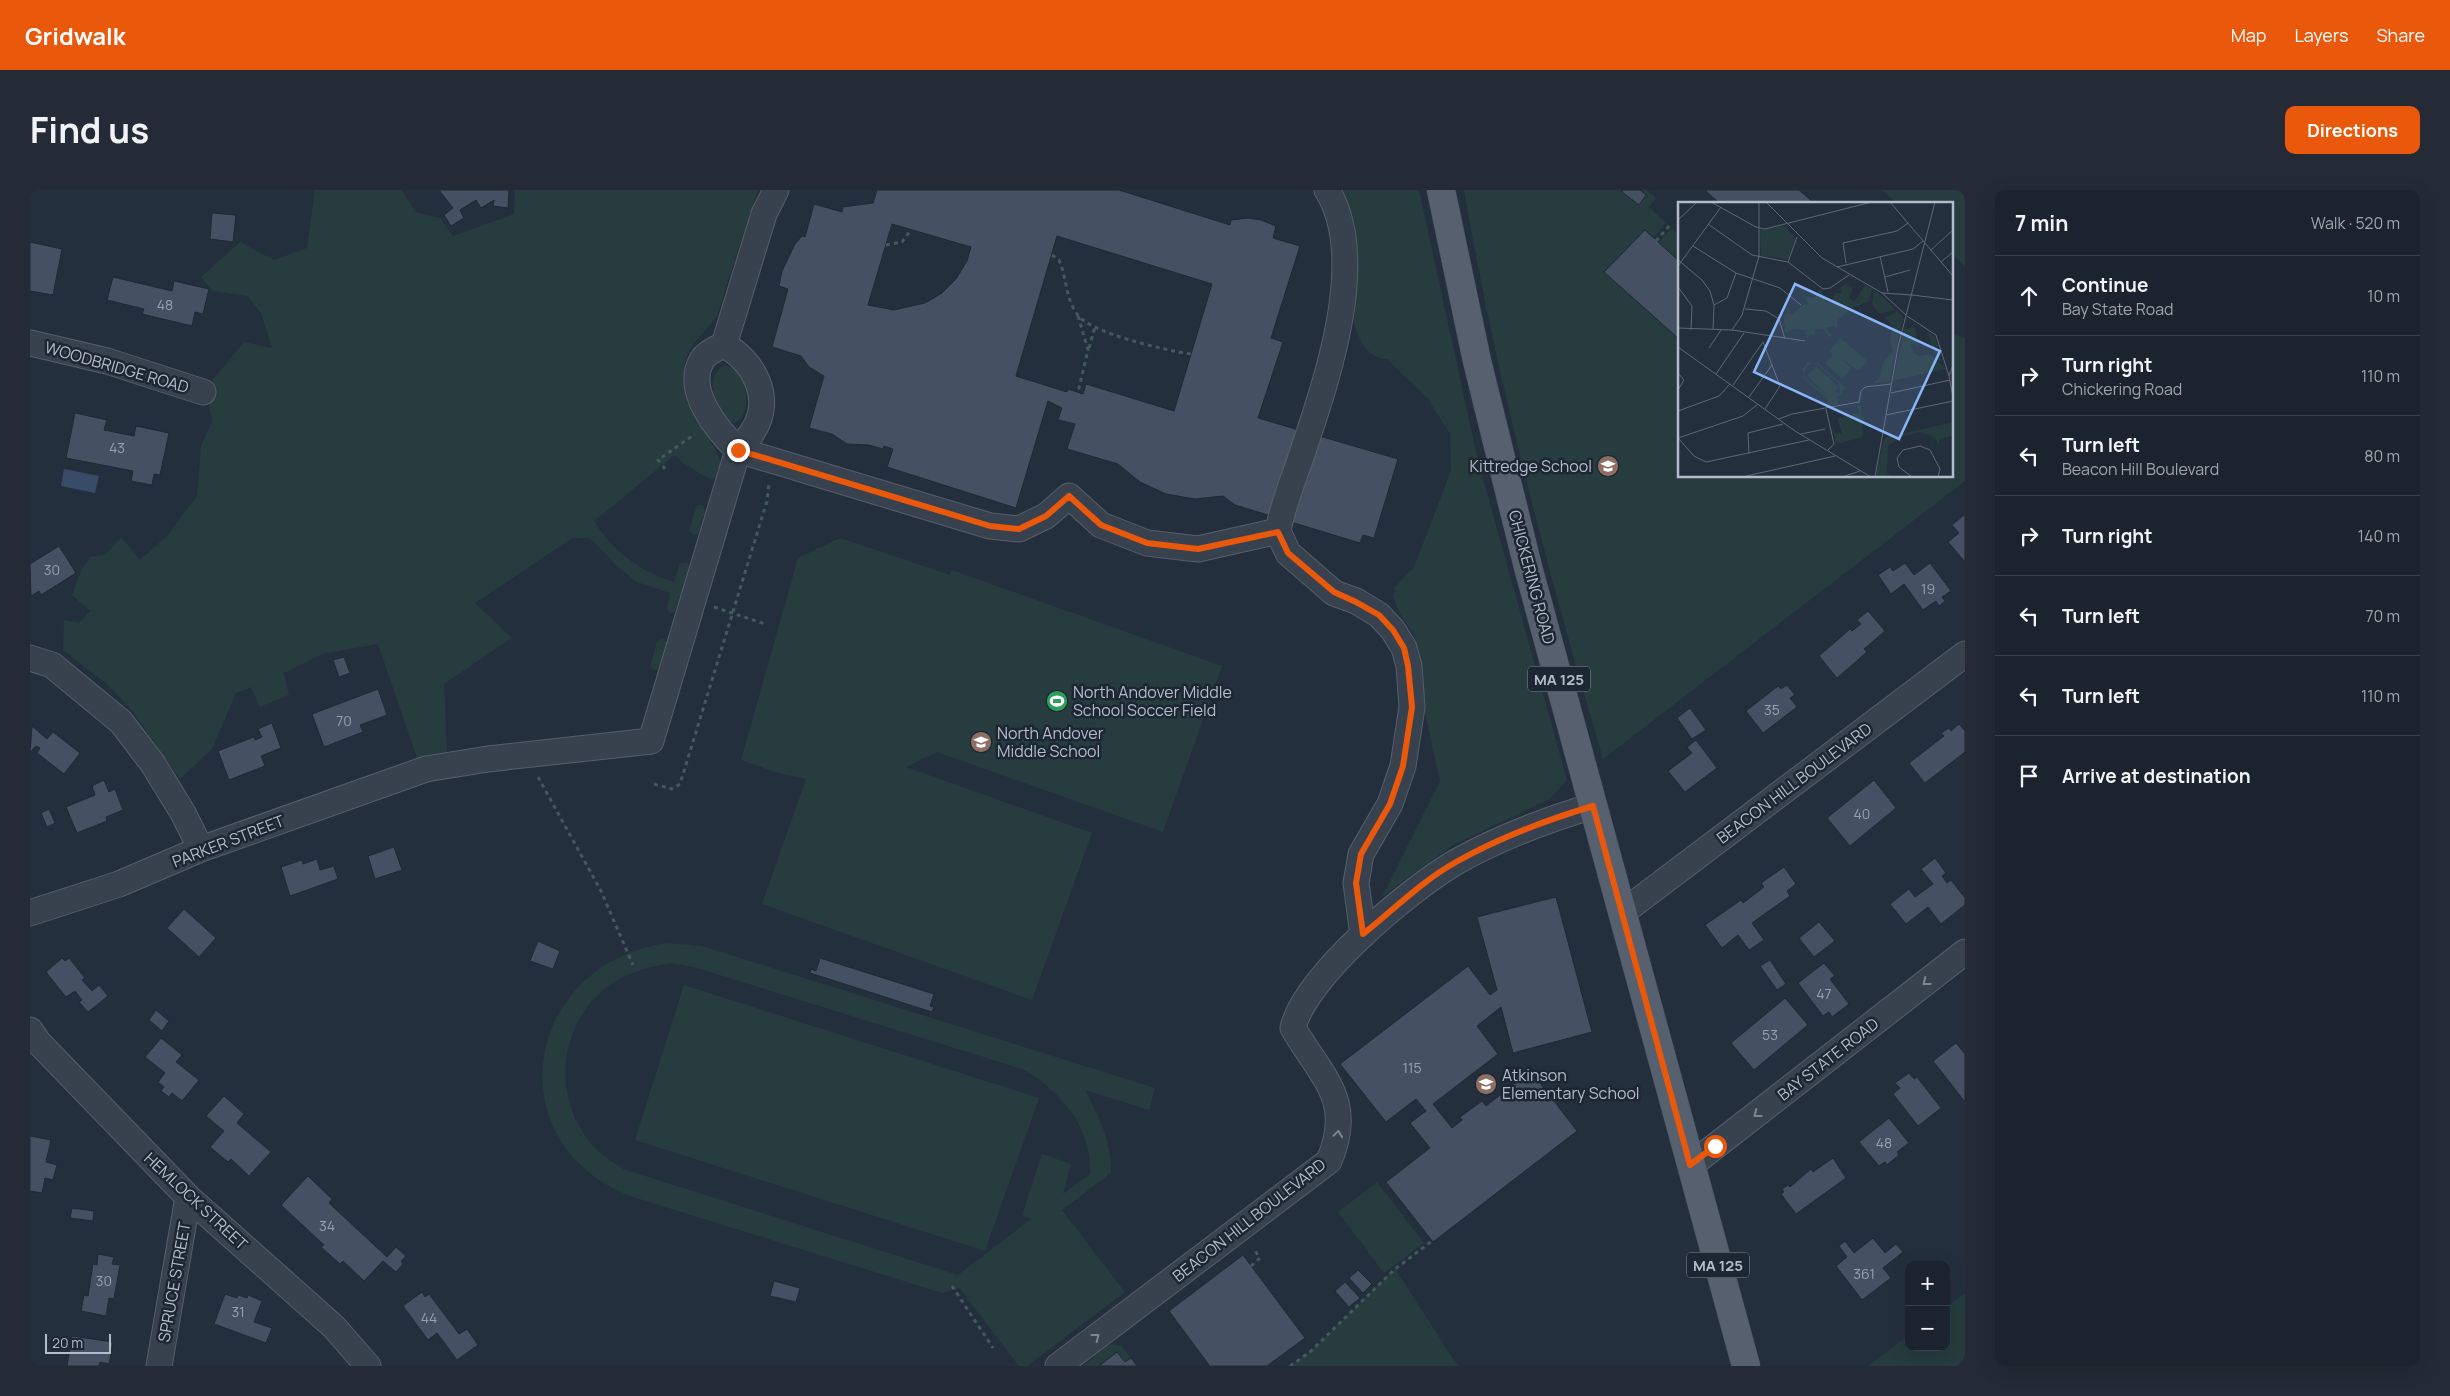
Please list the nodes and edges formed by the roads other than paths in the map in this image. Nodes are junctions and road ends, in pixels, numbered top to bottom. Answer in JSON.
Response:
{"nodes":[{"id":1,"x":776,"y":190,"type":"edge"},
{"id":2,"x":1327,"y":190,"type":"edge"},
{"id":3,"x":1441,"y":190,"type":"edge"},
{"id":4,"x":30,"y":343,"type":"edge"},
{"id":5,"x":724,"y":345,"type":"junction"},
{"id":6,"x":203,"y":392,"type":"dead end"},
{"id":7,"x":738,"y":450,"type":"junction"},
{"id":8,"x":1278,"y":532,"type":"junction"},
{"id":9,"x":1965,"y":654,"type":"edge"},
{"id":10,"x":30,"y":658,"type":"edge"},
{"id":11,"x":1593,"y":806,"type":"junction"},
{"id":12,"x":200,"y":849,"type":"junction"},
{"id":13,"x":30,"y":913,"type":"edge"},
{"id":14,"x":1622,"y":913,"type":"junction"},
{"id":15,"x":1363,"y":934,"type":"junction"},
{"id":16,"x":1965,"y":952,"type":"edge"},
{"id":17,"x":30,"y":1030,"type":"edge"},
{"id":18,"x":1690,"y":1165,"type":"junction"},
{"id":19,"x":188,"y":1198,"type":"junction"},
{"id":20,"x":159,"y":1366,"type":"edge"},
{"id":21,"x":368,"y":1366,"type":"edge"},
{"id":22,"x":1058,"y":1366,"type":"edge"},
{"id":23,"x":1746,"y":1366,"type":"edge"}],
"edges":[{"from":1,"to":5,"type":"street"},
{"from":2,"to":8,"type":"street"},
{"from":3,"to":11,"type":"main road","name":"CHICKERING ROAD","number":"MA 125"},
{"from":4,"to":6,"type":"street","name":"WOODBRIDGE ROAD"},
{"from":5,"to":7,"type":"street"},
{"from":5,"to":7,"type":"street"},
{"from":7,"to":8,"type":"street"},
{"from":7,"to":12,"type":"street","name":"PARKER STREET"},
{"from":8,"to":15,"type":"street"},
{"from":9,"to":14,"type":"street","name":"BEACON HILL BOULEVARD"},
{"from":10,"to":12,"type":"street"},
{"from":11,"to":14,"type":"main road","name":"CHICKERING ROAD","number":"MA 125"},
{"from":11,"to":15,"type":"street","name":"BEACON HILL BOULEVARD"},
{"from":12,"to":13,"type":"street","name":"PARKER STREET"},
{"from":14,"to":18,"type":"main road","name":"CHICKERING ROAD","number":"MA 125"},
{"from":22,"to":15,"type":"street","name":"BEACON HILL BOULEVARD","one_way":true},
{"from":16,"to":18,"type":"street","name":"BAY STATE ROAD","one_way":true},
{"from":17,"to":19,"type":"street","name":"HEMLOCK STREET"},
{"from":18,"to":23,"type":"main road","name":"CHICKERING ROAD","number":"MA 125"},
{"from":19,"to":20,"type":"street","name":"SPRUCE STREET"},
{"from":19,"to":21,"type":"street","name":"HEMLOCK STREET"}]}
